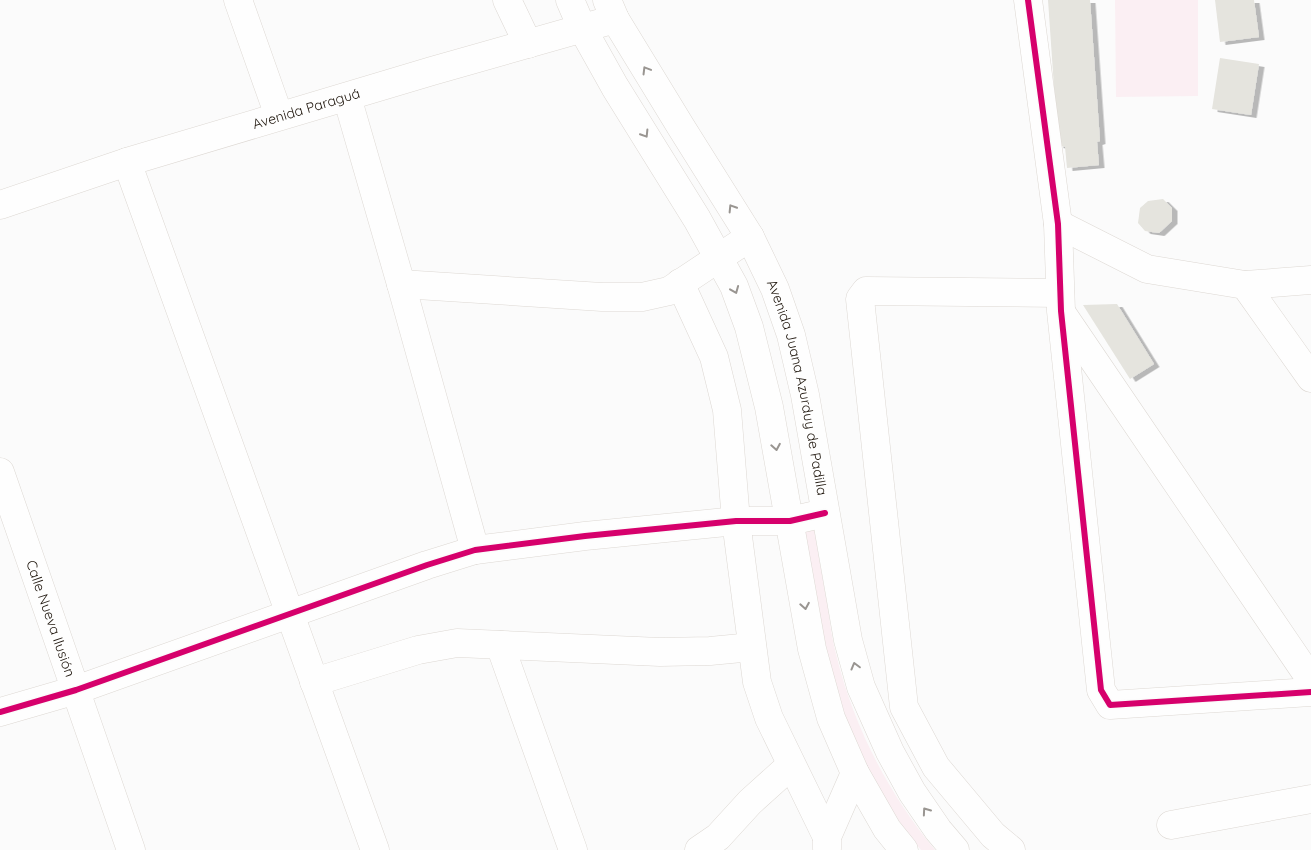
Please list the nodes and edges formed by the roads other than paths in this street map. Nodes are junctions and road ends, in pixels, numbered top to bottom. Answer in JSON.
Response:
{"nodes":[{"id":1,"x":238,"y":0,"type":"edge"},
{"id":2,"x":508,"y":0,"type":"edge"},
{"id":3,"x":570,"y":0,"type":"edge"},
{"id":4,"x":1028,"y":0,"type":"edge"},
{"id":5,"x":611,"y":9,"type":"edge"},
{"id":6,"x":582,"y":28,"type":"junction"},
{"id":7,"x":528,"y":44,"type":"junction"},
{"id":8,"x":347,"y":97,"type":"junction"},
{"id":9,"x":279,"y":116,"type":"junction"},
{"id":10,"x":127,"y":162,"type":"junction"},
{"id":11,"x":0,"y":206,"type":"edge"},
{"id":12,"x":1058,"y":224,"type":"junction"},
{"id":13,"x":750,"y":237,"type":"junction"},
{"id":14,"x":719,"y":258,"type":"junction"},
{"id":15,"x":1311,"y":280,"type":"edge"},
{"id":16,"x":680,"y":283,"type":"junction"},
{"id":17,"x":401,"y":284,"type":"junction"},
{"id":18,"x":1245,"y":285,"type":"junction"},
{"id":19,"x":1061,"y":302,"type":"junction"},
{"id":20,"x":1311,"y":378,"type":"edge"},
{"id":21,"x":0,"y":472,"type":"edge"},
{"id":22,"x":825,"y":513,"type":"junction"},
{"id":23,"x":736,"y":521,"type":"junction"},
{"id":24,"x":790,"y":521,"type":"junction"},
{"id":25,"x":476,"y":550,"type":"junction"},
{"id":26,"x":290,"y":614,"type":"junction"},
{"id":27,"x":500,"y":645,"type":"junction"},
{"id":28,"x":752,"y":647,"type":"junction"},
{"id":29,"x":1311,"y":680,"type":"edge"},
{"id":30,"x":314,"y":682,"type":"junction"},
{"id":31,"x":76,"y":690,"type":"junction"},
{"id":32,"x":1311,"y":692,"type":"edge"},
{"id":33,"x":0,"y":712,"type":"edge"},
{"id":34,"x":791,"y":765,"type":"junction"},
{"id":35,"x":855,"y":773,"type":"junction"},
{"id":36,"x":1311,"y":799,"type":"edge"},
{"id":37,"x":1171,"y":825,"type":"dead end"},
{"id":38,"x":827,"y":844,"type":"edge"},
{"id":39,"x":131,"y":850,"type":"edge"},
{"id":40,"x":375,"y":850,"type":"edge"},
{"id":41,"x":573,"y":850,"type":"edge"},
{"id":42,"x":699,"y":850,"type":"edge"},
{"id":43,"x":904,"y":850,"type":"edge"},
{"id":44,"x":955,"y":850,"type":"edge"},
{"id":45,"x":1011,"y":850,"type":"edge"}],
"edges":[{"from":1,"to":9,"type":"main road"},
{"from":2,"to":7,"type":"main road"},
{"from":3,"to":6,"type":"main road"},
{"from":4,"to":12,"type":"main road"},
{"from":5,"to":6,"type":"main road","name":"Avenida Paraguá"},
{"from":13,"to":5,"type":"main road","name":"Avenida Juana Azurduy de Padilla","one_way":true},
{"from":6,"to":7,"type":"main road","name":"Avenida Paraguá"},
{"from":6,"to":14,"type":"main road","one_way":true},
{"from":7,"to":8,"type":"main road","name":"Avenida Paraguá"},
{"from":8,"to":9,"type":"main road","name":"Avenida Paraguá"},
{"from":8,"to":17,"type":"main road"},
{"from":9,"to":10,"type":"main road","name":"Avenida Paraguá"},
{"from":10,"to":11,"type":"main road","name":"Avenida Paraguá"},
{"from":10,"to":26,"type":"main road"},
{"from":12,"to":18,"type":"main road"},
{"from":12,"to":19,"type":"main road"},
{"from":13,"to":14,"type":"main road"},
{"from":13,"to":22,"type":"main road","name":"Avenida Juana Azurduy de Padilla"},
{"from":14,"to":16,"type":"main road"},
{"from":14,"to":24,"type":"main road","one_way":true},
{"from":15,"to":18,"type":"main road"},
{"from":16,"to":17,"type":"main road"},
{"from":16,"to":23,"type":"main road"},
{"from":17,"to":25,"type":"main road"},
{"from":18,"to":20,"type":"main road"},
{"from":19,"to":29,"type":"main road"},
{"from":19,"to":32,"type":"main road"},
{"from":19,"to":45,"type":"main road"},
{"from":21,"to":31,"type":"main road","name":"Calle Nueva Ilusión"},
{"from":22,"to":24,"type":"main road"},
{"from":44,"to":22,"type":"main road","name":"Avenida Juana Azurduy de Padilla","one_way":true},
{"from":23,"to":24,"type":"main road"},
{"from":23,"to":25,"type":"main road"},
{"from":23,"to":28,"type":"main road"},
{"from":24,"to":35,"type":"main road","one_way":true},
{"from":25,"to":26,"type":"main road"},
{"from":26,"to":30,"type":"main road"},
{"from":26,"to":31,"type":"main road"},
{"from":27,"to":28,"type":"main road"},
{"from":27,"to":30,"type":"main road"},
{"from":27,"to":41,"type":"main road"},
{"from":28,"to":34,"type":"main road"},
{"from":30,"to":40,"type":"main road"},
{"from":31,"to":33,"type":"main road"},
{"from":31,"to":39,"type":"main road","name":"Calle Nueva Ilusión"},
{"from":34,"to":38,"type":"main road"},
{"from":34,"to":42,"type":"main road"},
{"from":35,"to":38,"type":"main road"},
{"from":35,"to":43,"type":"main road"},
{"from":36,"to":37,"type":"main road"}]}
